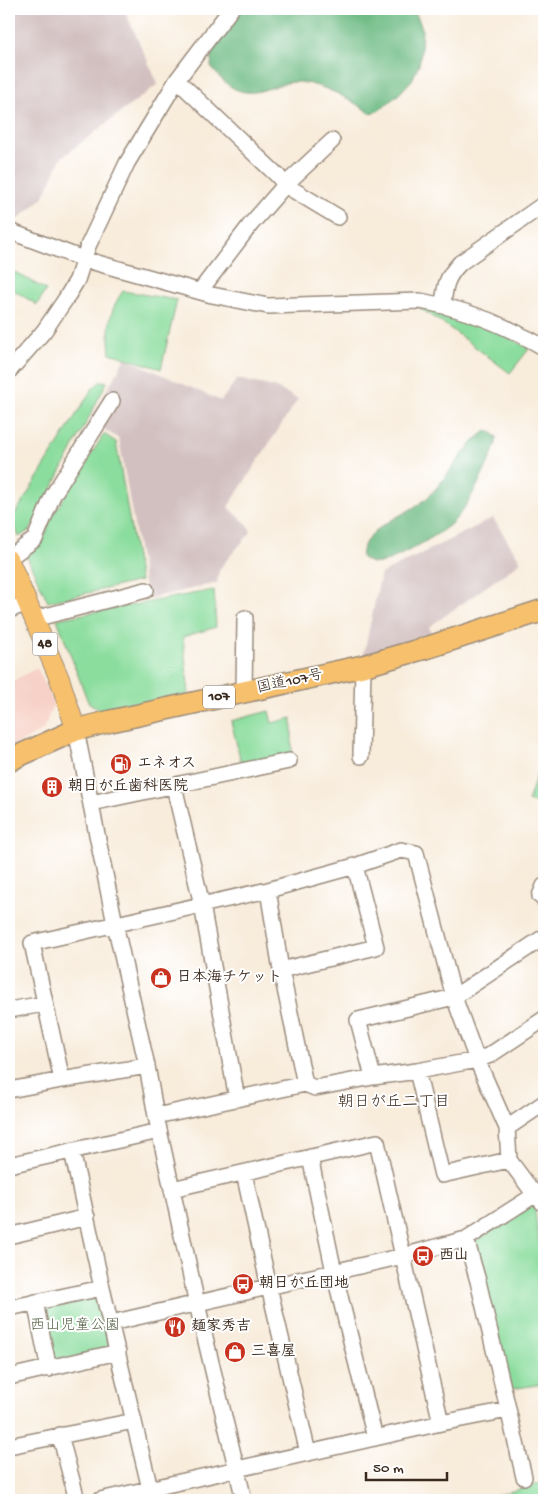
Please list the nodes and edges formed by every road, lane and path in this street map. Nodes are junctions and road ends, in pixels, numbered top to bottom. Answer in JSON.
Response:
{"nodes":[{"id":1,"x":230,"y":9,"type":"edge"},
{"id":2,"x":177,"y":80,"type":"junction"},
{"id":3,"x":332,"y":142,"type":"dead end"},
{"id":4,"x":285,"y":185,"type":"junction"},
{"id":5,"x":544,"y":204,"type":"edge"},
{"id":6,"x":338,"y":217,"type":"dead end"},
{"id":7,"x":9,"y":231,"type":"edge"},
{"id":8,"x":83,"y":259,"type":"junction"},
{"id":9,"x":200,"y":291,"type":"junction"},
{"id":10,"x":443,"y":305,"type":"junction"},
{"id":11,"x":544,"y":348,"type":"edge"},
{"id":12,"x":9,"y":371,"type":"edge"},
{"id":13,"x":112,"y":401,"type":"dead end"},
{"id":14,"x":9,"y":559,"type":"edge"},
{"id":15,"x":146,"y":590,"type":"dead end"},
{"id":16,"x":9,"y":610,"type":"edge"},
{"id":17,"x":544,"y":610,"type":"edge"},
{"id":18,"x":31,"y":611,"type":"junction"},
{"id":19,"x":245,"y":618,"type":"dead end"},
{"id":20,"x":363,"y":666,"type":"junction"},
{"id":21,"x":244,"y":692,"type":"junction"},
{"id":22,"x":76,"y":730,"type":"junction"},
{"id":23,"x":361,"y":756,"type":"dead end"},
{"id":24,"x":9,"y":761,"type":"edge"},
{"id":25,"x":290,"y":761,"type":"dead end"},
{"id":26,"x":174,"y":786,"type":"junction"},
{"id":27,"x":91,"y":803,"type":"junction"},
{"id":28,"x":355,"y":866,"type":"junction"},
{"id":29,"x":544,"y":886,"type":"edge"},
{"id":30,"x":268,"y":890,"type":"junction"},
{"id":31,"x":544,"y":900,"type":"edge"},
{"id":32,"x":202,"y":904,"type":"junction"},
{"id":33,"x":115,"y":924,"type":"junction"},
{"id":34,"x":544,"y":937,"type":"edge"},
{"id":35,"x":281,"y":970,"type":"junction"},
{"id":36,"x":454,"y":997,"type":"junction"},
{"id":37,"x":44,"y":1004,"type":"junction"},
{"id":38,"x":9,"y":1010,"type":"edge"},
{"id":39,"x":544,"y":1019,"type":"edge"},
{"id":40,"x":477,"y":1060,"type":"junction"},
{"id":41,"x":147,"y":1066,"type":"junction"},
{"id":42,"x":417,"y":1071,"type":"junction"},
{"id":43,"x":372,"y":1077,"type":"junction"},
{"id":44,"x":62,"y":1080,"type":"junction"},
{"id":45,"x":305,"y":1084,"type":"junction"},
{"id":46,"x":9,"y":1090,"type":"edge"},
{"id":47,"x":237,"y":1099,"type":"junction"},
{"id":48,"x":544,"y":1103,"type":"edge"},
{"id":49,"x":156,"y":1116,"type":"junction"},
{"id":50,"x":507,"y":1128,"type":"junction"},
{"id":51,"x":159,"y":1131,"type":"junction"},
{"id":52,"x":72,"y":1151,"type":"junction"},
{"id":53,"x":310,"y":1158,"type":"junction"},
{"id":54,"x":509,"y":1160,"type":"junction"},
{"id":55,"x":9,"y":1165,"type":"edge"},
{"id":56,"x":244,"y":1172,"type":"junction"},
{"id":57,"x":172,"y":1189,"type":"junction"},
{"id":58,"x":541,"y":1196,"type":"edge"},
{"id":59,"x":87,"y":1217,"type":"junction"},
{"id":60,"x":9,"y":1236,"type":"edge"},
{"id":61,"x":466,"y":1239,"type":"junction"},
{"id":62,"x":403,"y":1256,"type":"junction"},
{"id":63,"x":334,"y":1272,"type":"junction"},
{"id":64,"x":269,"y":1287,"type":"junction"},
{"id":65,"x":102,"y":1288,"type":"junction"},
{"id":66,"x":35,"y":1302,"type":"junction"},
{"id":67,"x":197,"y":1304,"type":"junction"},
{"id":68,"x":9,"y":1308,"type":"edge"},
{"id":69,"x":110,"y":1323,"type":"junction"},
{"id":70,"x":118,"y":1352,"type":"junction"},
{"id":71,"x":49,"y":1369,"type":"junction"},
{"id":72,"x":9,"y":1377,"type":"edge"},
{"id":73,"x":508,"y":1410,"type":"junction"},
{"id":74,"x":134,"y":1420,"type":"junction"},
{"id":75,"x":441,"y":1423,"type":"junction"},
{"id":76,"x":60,"y":1435,"type":"junction"},
{"id":77,"x":375,"y":1438,"type":"junction"},
{"id":78,"x":9,"y":1446,"type":"edge"},
{"id":79,"x":308,"y":1453,"type":"junction"},
{"id":80,"x":236,"y":1469,"type":"junction"},
{"id":81,"x":524,"y":1477,"type":"dead end"},
{"id":82,"x":150,"y":1489,"type":"junction"},
{"id":83,"x":77,"y":1500,"type":"edge"},
{"id":84,"x":104,"y":1500,"type":"edge"},
{"id":85,"x":244,"y":1500,"type":"edge"}],
"edges":[{"from":1,"to":2,"type":"street"},
{"from":2,"to":4,"type":"street"},
{"from":2,"to":8,"type":"street"},
{"from":3,"to":4,"type":"street"},
{"from":4,"to":6,"type":"street"},
{"from":4,"to":9,"type":"street"},
{"from":5,"to":10,"type":"street"},
{"from":7,"to":8,"type":"street"},
{"from":8,"to":9,"type":"street"},
{"from":8,"to":12,"type":"street"},
{"from":9,"to":10,"type":"street"},
{"from":10,"to":11,"type":"street"},
{"from":13,"to":14,"type":"street"},
{"from":14,"to":18,"type":"main road","number":"48"},
{"from":15,"to":18,"type":"street"},
{"from":16,"to":18,"type":"street"},
{"from":17,"to":20,"type":"highway","name":"国道107号","number":"107"},
{"from":18,"to":22,"type":"main road","number":"48"},
{"from":19,"to":21,"type":"street"},
{"from":20,"to":21,"type":"highway","name":"国道107号","number":"107"},
{"from":20,"to":23,"type":"street"},
{"from":21,"to":22,"type":"highway","name":"国道107号","number":"107"},
{"from":22,"to":24,"type":"highway","name":"国道107号","number":"107"},
{"from":22,"to":27,"type":"street"},
{"from":25,"to":26,"type":"street"},
{"from":26,"to":27,"type":"street"},
{"from":26,"to":32,"type":"street"},
{"from":27,"to":33,"type":"street"},
{"from":28,"to":30,"type":"street"},
{"from":28,"to":35,"type":"street"},
{"from":28,"to":36,"type":"street"},
{"from":29,"to":31,"type":"street"},
{"from":30,"to":32,"type":"street"},
{"from":30,"to":35,"type":"street"},
{"from":32,"to":33,"type":"street"},
{"from":32,"to":47,"type":"street"},
{"from":33,"to":37,"type":"street"},
{"from":33,"to":41,"type":"street"},
{"from":34,"to":36,"type":"street"},
{"from":35,"to":45,"type":"street"},
{"from":36,"to":40,"type":"street"},
{"from":36,"to":43,"type":"street"},
{"from":37,"to":38,"type":"street"},
{"from":37,"to":44,"type":"street"},
{"from":39,"to":40,"type":"street"},
{"from":40,"to":42,"type":"street"},
{"from":40,"to":50,"type":"street"},
{"from":41,"to":44,"type":"street"},
{"from":41,"to":49,"type":"street"},
{"from":42,"to":43,"type":"street"},
{"from":42,"to":54,"type":"street"},
{"from":43,"to":45,"type":"street"},
{"from":44,"to":46,"type":"street"},
{"from":45,"to":47,"type":"street"},
{"from":47,"to":49,"type":"street"},
{"from":48,"to":50,"type":"street"},
{"from":49,"to":51,"type":"street"},
{"from":50,"to":54,"type":"street"},
{"from":51,"to":52,"type":"street"},
{"from":51,"to":57,"type":"street"},
{"from":52,"to":55,"type":"street"},
{"from":52,"to":59,"type":"street"},
{"from":53,"to":56,"type":"street"},
{"from":53,"to":62,"type":"street"},
{"from":53,"to":63,"type":"street"},
{"from":54,"to":58,"type":"street"},
{"from":56,"to":57,"type":"street"},
{"from":56,"to":64,"type":"street"},
{"from":57,"to":67,"type":"street"},
{"from":58,"to":61,"type":"street"},
{"from":59,"to":60,"type":"street"},
{"from":59,"to":65,"type":"street"},
{"from":61,"to":62,"type":"street"},
{"from":61,"to":73,"type":"street"},
{"from":62,"to":63,"type":"street"},
{"from":62,"to":75,"type":"street"},
{"from":63,"to":64,"type":"street"},
{"from":63,"to":77,"type":"street"},
{"from":64,"to":67,"type":"street"},
{"from":64,"to":79,"type":"street"},
{"from":65,"to":66,"type":"street"},
{"from":65,"to":69,"type":"street"},
{"from":66,"to":68,"type":"street"},
{"from":66,"to":71,"type":"street"},
{"from":67,"to":69,"type":"street"},
{"from":67,"to":80,"type":"street"},
{"from":69,"to":70,"type":"street"},
{"from":70,"to":71,"type":"street"},
{"from":70,"to":74,"type":"street"},
{"from":71,"to":72,"type":"street"},
{"from":73,"to":75,"type":"street"},
{"from":73,"to":81,"type":"street"},
{"from":74,"to":76,"type":"street"},
{"from":74,"to":82,"type":"street"},
{"from":75,"to":77,"type":"street"},
{"from":76,"to":78,"type":"street"},
{"from":76,"to":83,"type":"street"},
{"from":77,"to":79,"type":"street"},
{"from":79,"to":80,"type":"street"},
{"from":80,"to":82,"type":"street"},
{"from":80,"to":85,"type":"street"},
{"from":82,"to":84,"type":"street"}]}
